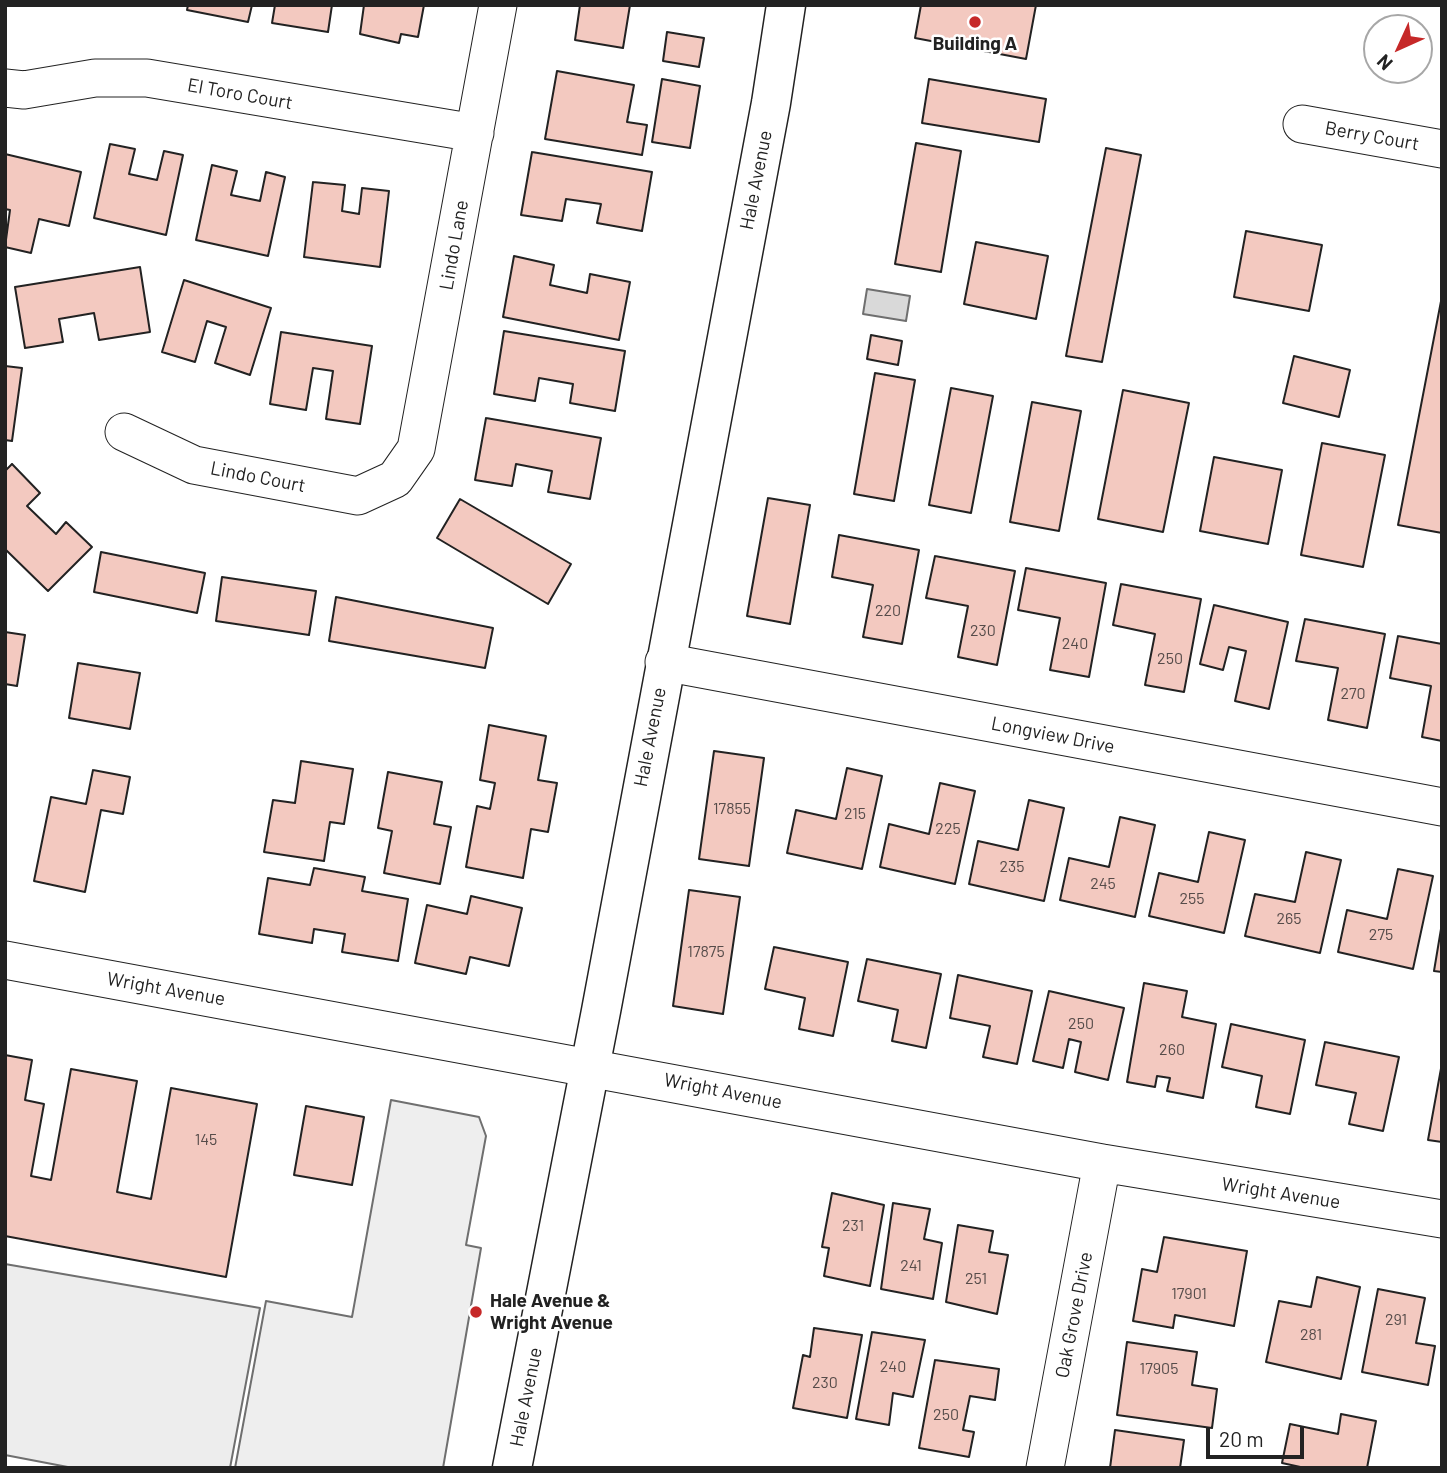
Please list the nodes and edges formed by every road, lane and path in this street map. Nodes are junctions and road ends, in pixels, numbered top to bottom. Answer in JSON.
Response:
{"nodes":[{"id":1,"x":498,"y":5,"type":"edge"},
{"id":2,"x":786,"y":5,"type":"edge"},
{"id":3,"x":5,"y":88,"type":"edge"},
{"id":4,"x":1302,"y":124,"type":"dead end"},
{"id":5,"x":475,"y":133,"type":"junction"},
{"id":6,"x":1442,"y":149,"type":"edge"},
{"id":7,"x":124,"y":432,"type":"dead end"},
{"id":8,"x":395,"y":479,"type":"joint"},
{"id":9,"x":664,"y":662,"type":"junction"},
{"id":10,"x":1442,"y":807,"type":"edge"},
{"id":11,"x":5,"y":960,"type":"edge"},
{"id":12,"x":588,"y":1067,"type":"junction"},
{"id":13,"x":1102,"y":1163,"type":"junction"},
{"id":14,"x":1442,"y":1219,"type":"edge"},
{"id":15,"x":512,"y":1468,"type":"edge"},
{"id":16,"x":1045,"y":1468,"type":"edge"}],
"edges":[{"from":1,"to":5,"type":"street","name":"Lindo Lane"},
{"from":2,"to":9,"type":"main road","name":"Hale Avenue"},
{"from":3,"to":5,"type":"street","name":"El Toro Court"},
{"from":4,"to":6,"type":"street","name":"Berry Court"},
{"from":5,"to":8,"type":"street","name":"Lindo Lane"},
{"from":7,"to":8,"type":"street","name":"Lindo Court"},
{"from":9,"to":10,"type":"street","name":"Longview Drive"},
{"from":9,"to":12,"type":"main road","name":"Hale Avenue"},
{"from":11,"to":12,"type":"street","name":"Wright Avenue"},
{"from":12,"to":13,"type":"street","name":"Wright Avenue"},
{"from":12,"to":15,"type":"main road","name":"Hale Avenue"},
{"from":13,"to":14,"type":"street","name":"Wright Avenue"},
{"from":13,"to":16,"type":"street","name":"Oak Grove Drive"}]}
